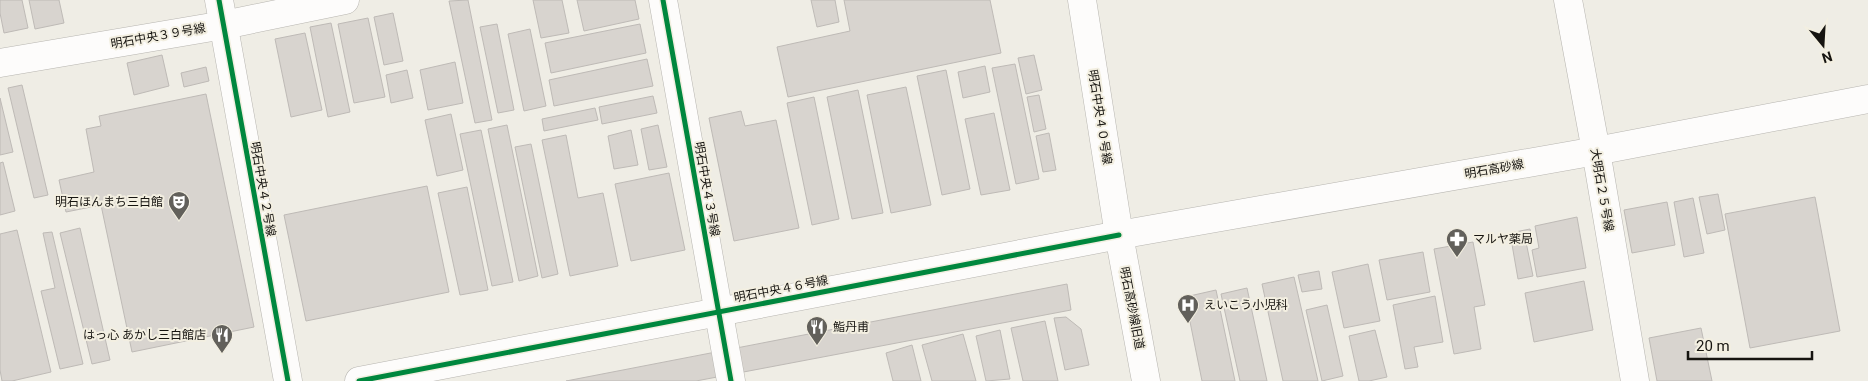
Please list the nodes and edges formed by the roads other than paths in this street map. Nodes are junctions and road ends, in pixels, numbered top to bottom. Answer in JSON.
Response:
{"nodes":[{"id":1,"x":345,"y":0,"type":"edge"},
{"id":2,"x":663,"y":0,"type":"edge"},
{"id":3,"x":1082,"y":0,"type":"edge"},
{"id":4,"x":1568,"y":0,"type":"edge"},
{"id":5,"x":221,"y":13,"type":"edge"},
{"id":6,"x":0,"y":63,"type":"edge"},
{"id":7,"x":1868,"y":99,"type":"edge"},
{"id":8,"x":1596,"y":151,"type":"junction"},
{"id":9,"x":1119,"y":235,"type":"junction"},
{"id":10,"x":719,"y":311,"type":"junction"},
{"id":11,"x":288,"y":381,"type":"edge"},
{"id":12,"x":359,"y":381,"type":"edge"},
{"id":13,"x":731,"y":381,"type":"edge"},
{"id":14,"x":1146,"y":381,"type":"edge"},
{"id":15,"x":1635,"y":381,"type":"edge"}],
"edges":[{"from":1,"to":5,"type":"street","name":"明石中央３９号線"},
{"from":2,"to":10,"type":"street","name":"明石中央４３号線"},
{"from":3,"to":9,"type":"street","name":"明石中央４０号線"},
{"from":4,"to":8,"type":"street","name":"大明石２５号線"},
{"from":5,"to":6,"type":"street","name":"明石中央３９号線"},
{"from":5,"to":11,"type":"street","name":"明石中央４２号線"},
{"from":7,"to":8,"type":"street","name":"明石高砂線"},
{"from":8,"to":9,"type":"street","name":"明石高砂線"},
{"from":8,"to":15,"type":"street","name":"大明石２５号線"},
{"from":9,"to":10,"type":"street","name":"明石中央４６号線"},
{"from":9,"to":14,"type":"street","name":"明石高砂線旧道"},
{"from":10,"to":12,"type":"street","name":"明石中央４６号線"},
{"from":10,"to":13,"type":"street","name":"明石中央４３号線"}]}
